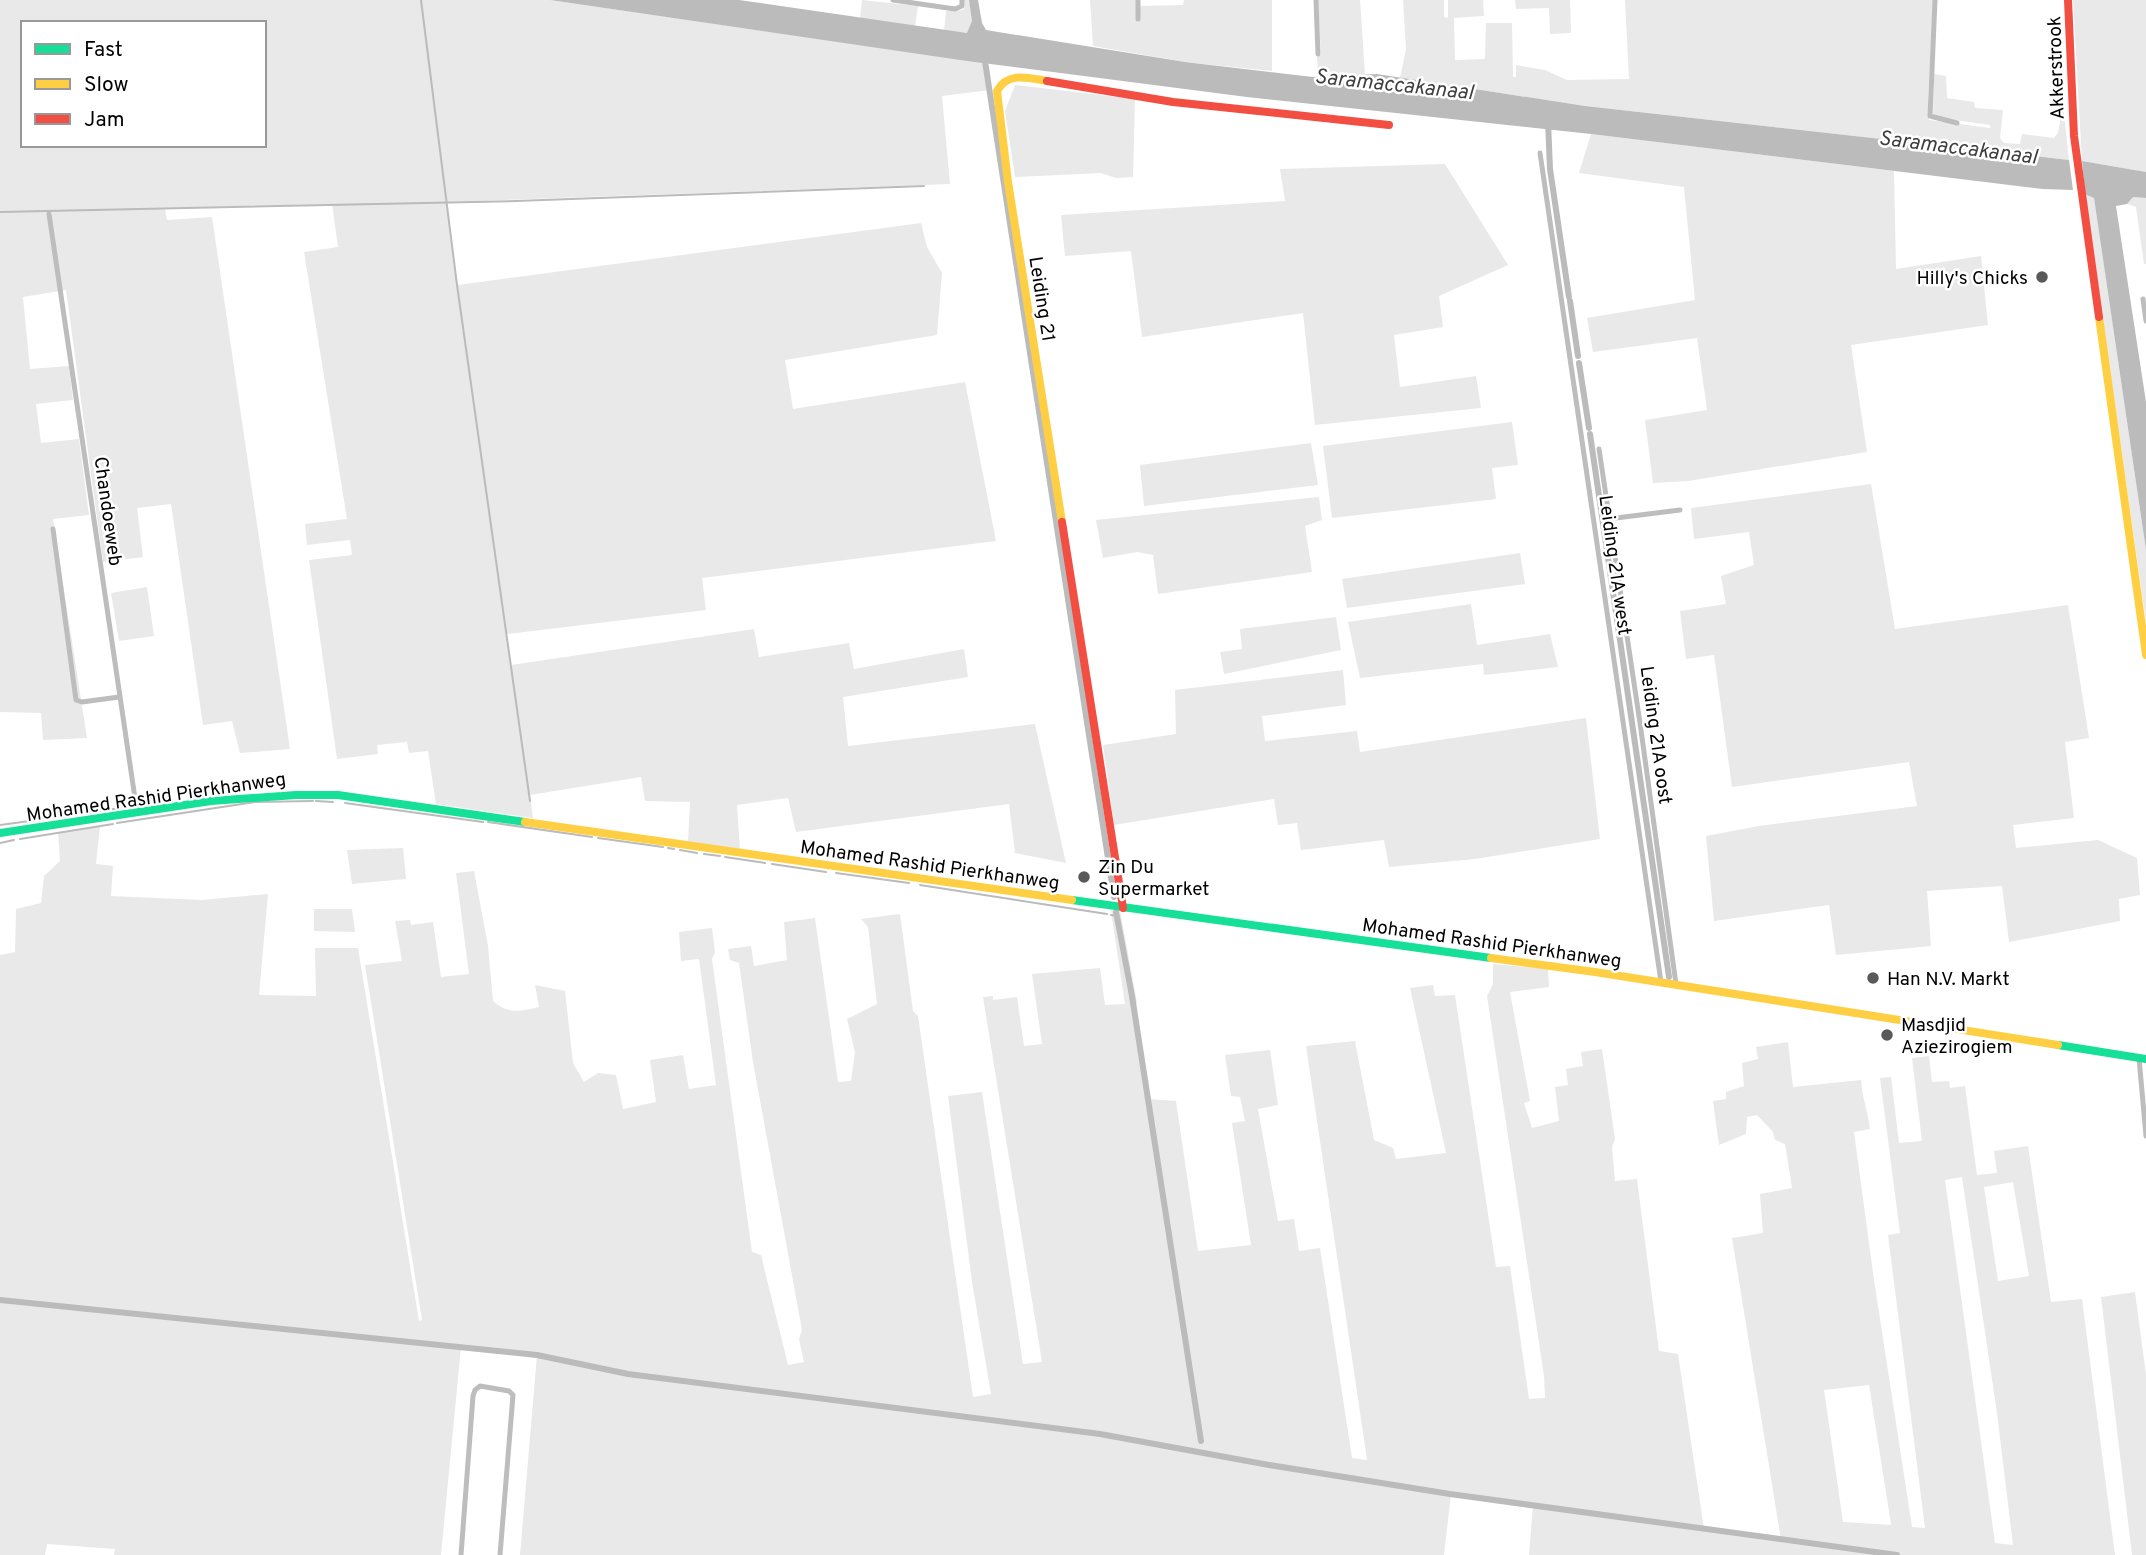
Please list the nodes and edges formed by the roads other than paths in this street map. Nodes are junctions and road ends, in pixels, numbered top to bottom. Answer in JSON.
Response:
{"nodes":[{"id":1,"x":893,"y":0,"type":"edge"},
{"id":2,"x":962,"y":0,"type":"edge"},
{"id":3,"x":1138,"y":0,"type":"edge"},
{"id":4,"x":1316,"y":0,"type":"edge"},
{"id":5,"x":1935,"y":0,"type":"edge"},
{"id":6,"x":2068,"y":0,"type":"edge"},
{"id":7,"x":1138,"y":19,"type":"dead end"},
{"id":8,"x":1318,"y":54,"type":"dead end"},
{"id":9,"x":1957,"y":123,"type":"dead end"},
{"id":10,"x":1389,"y":125,"type":"dead end"},
{"id":11,"x":1540,"y":153,"type":"dead end"},
{"id":12,"x":49,"y":214,"type":"dead end"},
{"id":13,"x":2143,"y":299,"type":"dead end"},
{"id":14,"x":2146,"y":321,"type":"edge"},
{"id":15,"x":1598,"y":449,"type":"dead end"},
{"id":16,"x":1680,"y":510,"type":"dead end"},
{"id":17,"x":1608,"y":519,"type":"junction"},
{"id":18,"x":53,"y":529,"type":"dead end"},
{"id":19,"x":2146,"y":655,"type":"edge"},
{"id":20,"x":119,"y":697,"type":"junction"},
{"id":21,"x":137,"y":812,"type":"junction"},
{"id":22,"x":0,"y":833,"type":"edge"},
{"id":23,"x":1123,"y":908,"type":"junction"},
{"id":24,"x":1661,"y":982,"type":"junction"},
{"id":25,"x":1676,"y":984,"type":"junction"},
{"id":26,"x":2142,"y":1058,"type":"edge"},
{"id":27,"x":2146,"y":1136,"type":"edge"},
{"id":28,"x":461,"y":1555,"type":"edge"},
{"id":29,"x":500,"y":1555,"type":"edge"}],
"edges":[{"from":1,"to":2,"type":"street"},
{"from":3,"to":7,"type":"street"},
{"from":4,"to":8,"type":"street"},
{"from":5,"to":9,"type":"street"},
{"from":6,"to":19,"type":"street","name":"Akkerstrook"},
{"from":10,"to":23,"type":"street","name":"Leiding 21"},
{"from":11,"to":24,"type":"street","name":"Leiding 21A west"},
{"from":12,"to":20,"type":"street","name":"Chandoeweb"},
{"from":13,"to":14,"type":"street"},
{"from":15,"to":17,"type":"street","name":"Leiding 21A oost"},
{"from":16,"to":17,"type":"street"},
{"from":17,"to":25,"type":"street","name":"Leiding 21A oost"},
{"from":18,"to":20,"type":"street"},
{"from":20,"to":21,"type":"street","name":"Chandoeweb"},
{"from":21,"to":22,"type":"street","name":"Mohamed Rashid Pierkhanweg"},
{"from":21,"to":23,"type":"street","name":"Mohamed Rashid Pierkhanweg"},
{"from":23,"to":24,"type":"street","name":"Mohamed Rashid Pierkhanweg"},
{"from":24,"to":25,"type":"street","name":"Mohamed Rashid Pierkhanweg"},
{"from":25,"to":26,"type":"street","name":"Mohamed Rashid Pierkhanweg"},
{"from":26,"to":27,"type":"street"},
{"from":28,"to":29,"type":"street"}]}
